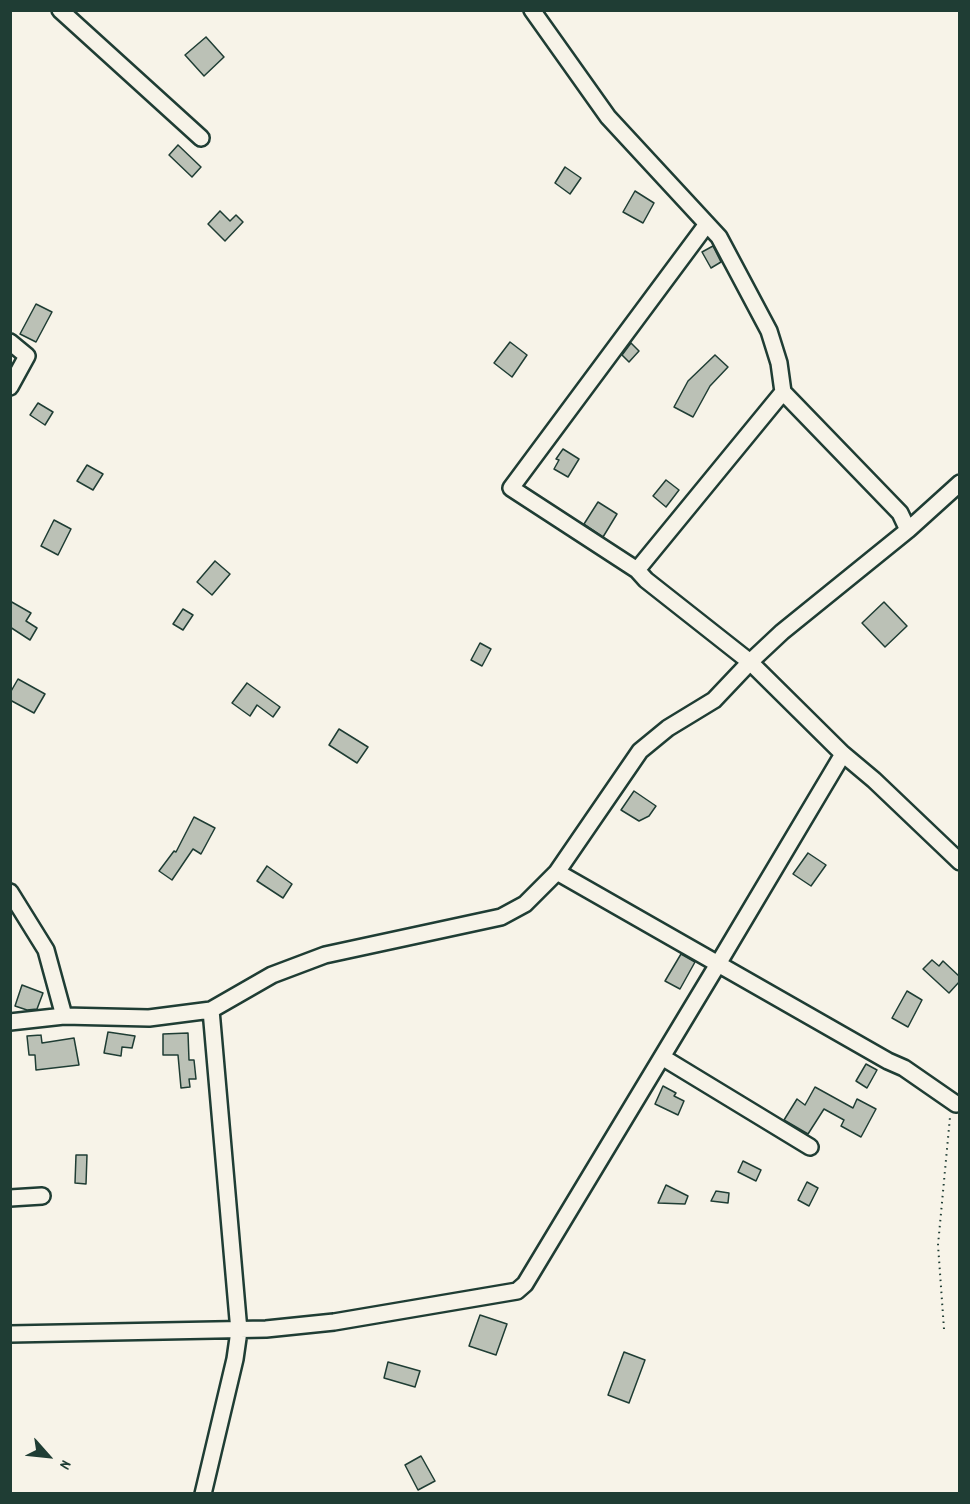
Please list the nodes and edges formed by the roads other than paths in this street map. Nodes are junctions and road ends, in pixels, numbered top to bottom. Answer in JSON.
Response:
{"nodes":[{"id":1,"x":60,"y":10,"type":"edge"},
{"id":2,"x":532,"y":10,"type":"edge"},
{"id":3,"x":201,"y":138,"type":"dead end"},
{"id":4,"x":706,"y":224,"type":"junction"},
{"id":5,"x":10,"y":342,"type":"edge"},
{"id":6,"x":10,"y":387,"type":"edge"},
{"id":7,"x":783,"y":392,"type":"junction"},
{"id":8,"x":960,"y":483,"type":"edge"},
{"id":9,"x":908,"y":530,"type":"junction"},
{"id":10,"x":637,"y":570,"type":"junction"},
{"id":11,"x":750,"y":662,"type":"junction"},
{"id":12,"x":843,"y":754,"type":"junction"},
{"id":13,"x":960,"y":862,"type":"edge"},
{"id":14,"x":557,"y":872,"type":"junction"},
{"id":15,"x":10,"y":892,"type":"edge"},
{"id":16,"x":718,"y":964,"type":"junction"},
{"id":17,"x":211,"y":1010,"type":"junction"},
{"id":18,"x":63,"y":1017,"type":"junction"},
{"id":19,"x":10,"y":1022,"type":"edge"},
{"id":20,"x":662,"y":1057,"type":"junction"},
{"id":21,"x":956,"y":1104,"type":"road end"},
{"id":22,"x":810,"y":1147,"type":"dead end"},
{"id":23,"x":42,"y":1196,"type":"dead end"},
{"id":24,"x":10,"y":1198,"type":"edge"},
{"id":25,"x":239,"y":1331,"type":"junction"},
{"id":26,"x":10,"y":1334,"type":"edge"},
{"id":27,"x":203,"y":1494,"type":"edge"}],
"edges":[{"from":1,"to":3,"type":"street"},
{"from":2,"to":4,"type":"street"},
{"from":4,"to":7,"type":"street"},
{"from":4,"to":10,"type":"street"},
{"from":5,"to":6,"type":"street"},
{"from":7,"to":9,"type":"street"},
{"from":7,"to":10,"type":"street"},
{"from":8,"to":9,"type":"street"},
{"from":9,"to":11,"type":"street"},
{"from":10,"to":11,"type":"street"},
{"from":11,"to":12,"type":"street"},
{"from":11,"to":14,"type":"street"},
{"from":12,"to":13,"type":"street"},
{"from":12,"to":16,"type":"street"},
{"from":14,"to":16,"type":"street"},
{"from":14,"to":17,"type":"street"},
{"from":15,"to":18,"type":"street"},
{"from":16,"to":20,"type":"street"},
{"from":16,"to":21,"type":"street"},
{"from":17,"to":18,"type":"street"},
{"from":17,"to":25,"type":"street"},
{"from":18,"to":19,"type":"street"},
{"from":20,"to":22,"type":"street"},
{"from":20,"to":25,"type":"street"},
{"from":23,"to":24,"type":"street"},
{"from":25,"to":26,"type":"street"},
{"from":25,"to":27,"type":"street"}]}
